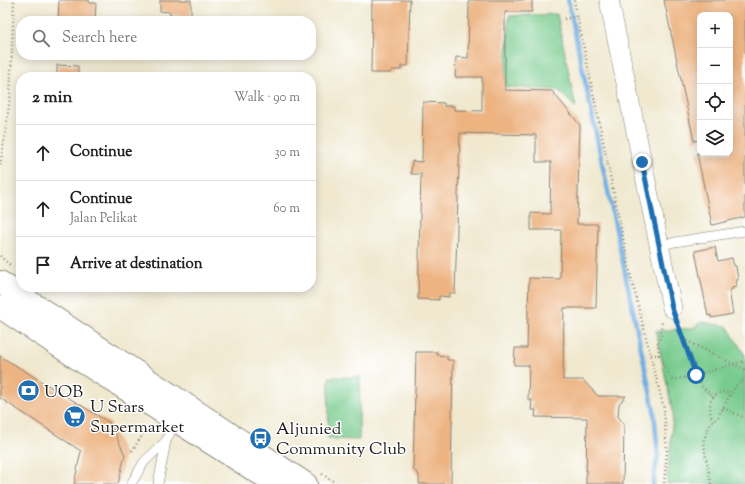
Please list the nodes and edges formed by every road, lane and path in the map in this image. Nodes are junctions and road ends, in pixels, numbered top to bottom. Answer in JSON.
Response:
{"nodes":[{"id":1,"x":14,"y":0,"type":"edge"},
{"id":2,"x":574,"y":0,"type":"edge"},
{"id":3,"x":609,"y":0,"type":"edge"},
{"id":4,"x":578,"y":16,"type":"junction"},
{"id":5,"x":564,"y":19,"type":"dead end"},
{"id":6,"x":0,"y":165,"type":"edge"},
{"id":7,"x":745,"y":231,"type":"edge"},
{"id":8,"x":659,"y":246,"type":"junction"},
{"id":9,"x":0,"y":282,"type":"edge"},
{"id":10,"x":1,"y":308,"type":"edge"},
{"id":11,"x":672,"y":308,"type":"junction"},
{"id":12,"x":683,"y":339,"type":"junction"},
{"id":13,"x":651,"y":355,"type":"junction"},
{"id":14,"x":658,"y":356,"type":"junction"},
{"id":15,"x":745,"y":361,"type":"edge"},
{"id":16,"x":733,"y":364,"type":"junction"},
{"id":17,"x":745,"y":370,"type":"edge"},
{"id":18,"x":696,"y":375,"type":"junction"},
{"id":19,"x":745,"y":378,"type":"edge"},
{"id":20,"x":731,"y":393,"type":"junction"},
{"id":21,"x":714,"y":397,"type":"junction"},
{"id":22,"x":723,"y":408,"type":"junction"},
{"id":23,"x":745,"y":418,"type":"edge"},
{"id":24,"x":153,"y":420,"type":"dead end"},
{"id":25,"x":176,"y":421,"type":"junction"},
{"id":26,"x":713,"y":422,"type":"junction"},
{"id":27,"x":166,"y":441,"type":"junction"},
{"id":28,"x":132,"y":451,"type":"dead end"},
{"id":29,"x":131,"y":484,"type":"edge"},
{"id":30,"x":158,"y":484,"type":"edge"},
{"id":31,"x":276,"y":484,"type":"edge"},
{"id":32,"x":306,"y":484,"type":"edge"},
{"id":33,"x":664,"y":484,"type":"edge"},
{"id":34,"x":711,"y":484,"type":"edge"}],
"edges":[{"from":1,"to":6,"type":"path"},
{"from":2,"to":4,"type":"path"},
{"from":3,"to":8,"type":"street"},
{"from":4,"to":5,"type":"path"},
{"from":4,"to":13,"type":"path"},
{"from":7,"to":8,"type":"lane"},
{"from":8,"to":11,"type":"street"},
{"from":9,"to":32,"type":"main road"},
{"from":10,"to":25,"type":"main road"},
{"from":11,"to":12,"type":"path"},
{"from":11,"to":14,"type":"path"},
{"from":12,"to":16,"type":"path"},
{"from":12,"to":18,"type":"path"},
{"from":13,"to":14,"type":"path"},
{"from":13,"to":33,"type":"path"},
{"from":14,"to":18,"type":"path"},
{"from":15,"to":16,"type":"path"},
{"from":16,"to":17,"type":"path"},
{"from":16,"to":18,"type":"path"},
{"from":18,"to":21,"type":"path"},
{"from":19,"to":20,"type":"path"},
{"from":20,"to":21,"type":"path"},
{"from":20,"to":22,"type":"path"},
{"from":21,"to":26,"type":"path"},
{"from":22,"to":23,"type":"path"},
{"from":22,"to":26,"type":"path"},
{"from":24,"to":28,"type":"path"},
{"from":25,"to":27,"type":"lane"},
{"from":25,"to":31,"type":"main road"},
{"from":26,"to":34,"type":"path"},
{"from":27,"to":29,"type":"lane"},
{"from":27,"to":30,"type":"lane"}]}
